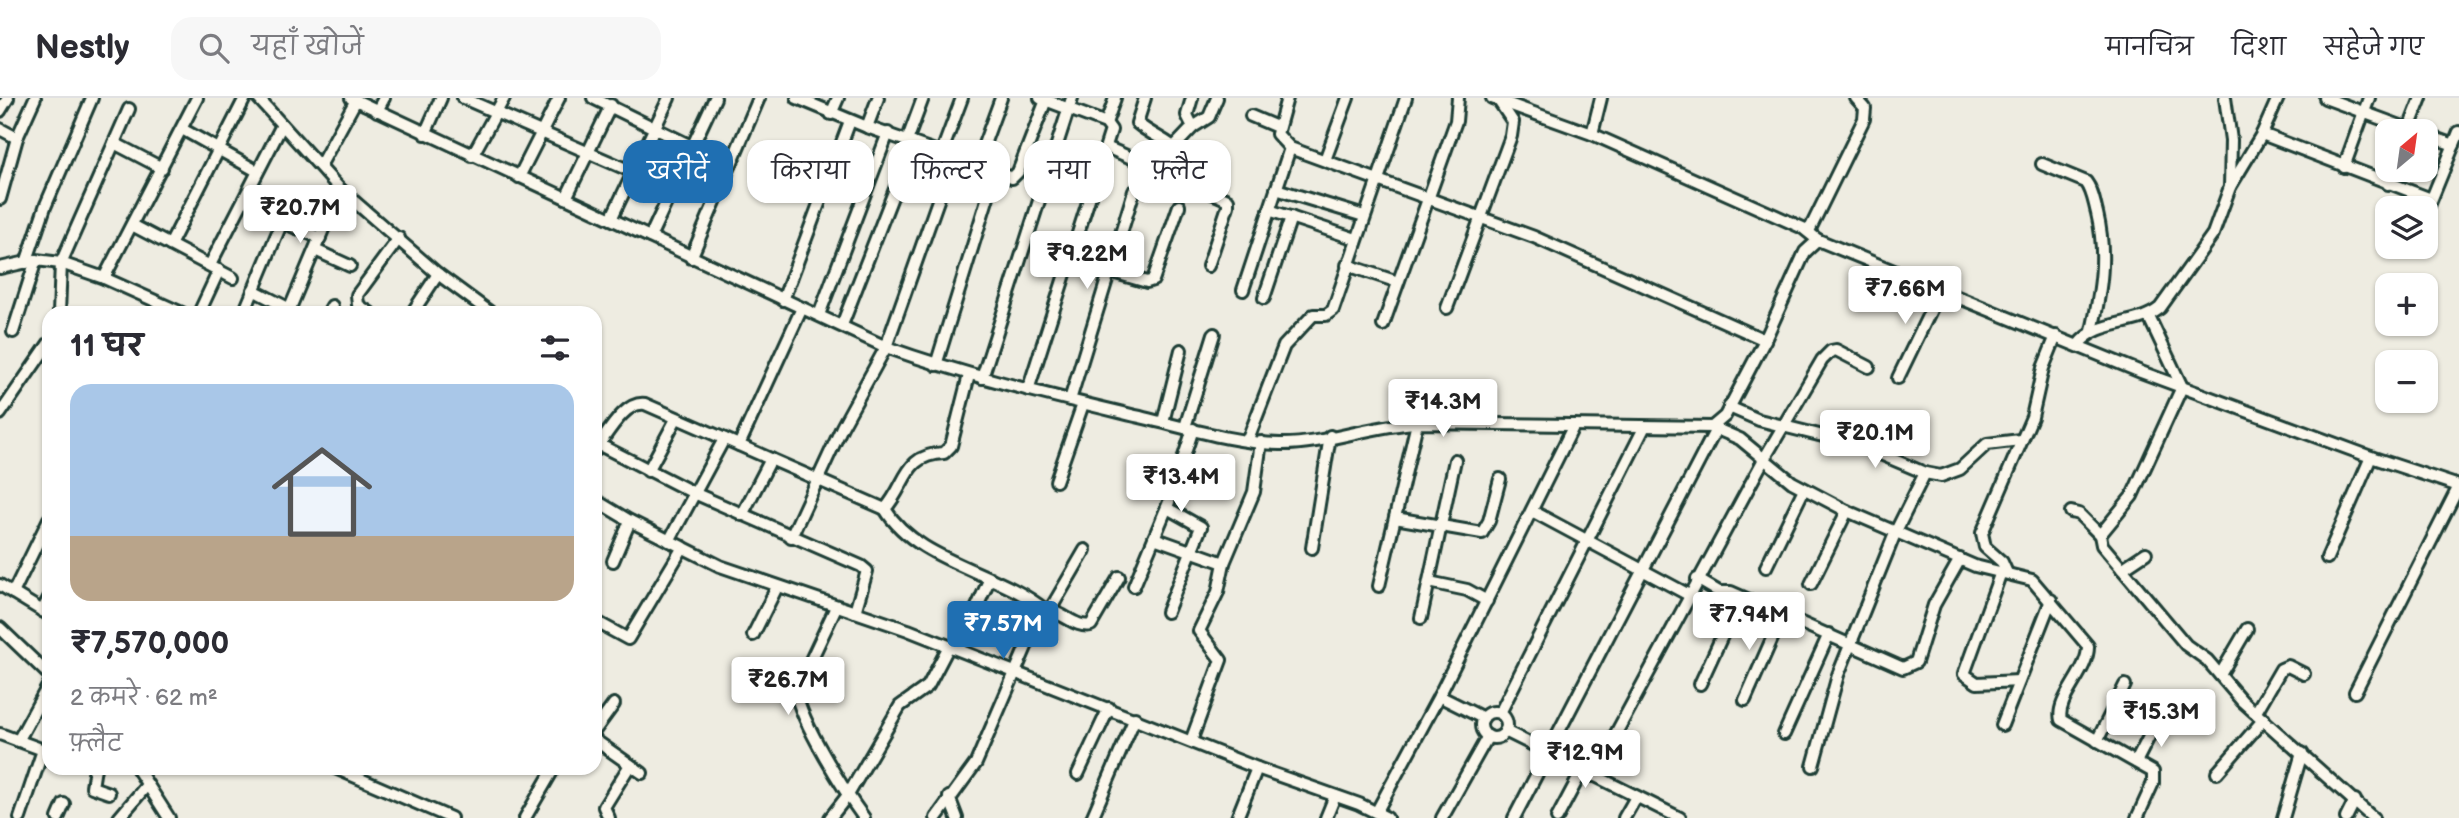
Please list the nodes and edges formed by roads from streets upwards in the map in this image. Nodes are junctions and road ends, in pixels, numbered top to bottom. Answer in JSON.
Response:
{"nodes":[{"id":1,"x":8,"y":98,"type":"edge"},
{"id":2,"x":35,"y":98,"type":"edge"},
{"id":3,"x":92,"y":98,"type":"edge"},
{"id":4,"x":197,"y":98,"type":"edge"},
{"id":5,"x":245,"y":98,"type":"edge"},
{"id":6,"x":258,"y":98,"type":"edge"},
{"id":7,"x":384,"y":98,"type":"edge"},
{"id":8,"x":440,"y":98,"type":"edge"},
{"id":9,"x":463,"y":98,"type":"edge"},
{"id":10,"x":504,"y":98,"type":"edge"},
{"id":11,"x":559,"y":98,"type":"edge"},
{"id":12,"x":669,"y":98,"type":"edge"},
{"id":13,"x":715,"y":98,"type":"edge"},
{"id":14,"x":760,"y":98,"type":"edge"},
{"id":15,"x":799,"y":98,"type":"edge"},
{"id":16,"x":838,"y":98,"type":"edge"},
{"id":17,"x":878,"y":98,"type":"edge"},
{"id":18,"x":923,"y":98,"type":"edge"},
{"id":19,"x":962,"y":98,"type":"edge"},
{"id":20,"x":1002,"y":98,"type":"edge"},
{"id":21,"x":1115,"y":98,"type":"edge"},
{"id":22,"x":1145,"y":98,"type":"edge"},
{"id":23,"x":1192,"y":98,"type":"edge"},
{"id":24,"x":1287,"y":98,"type":"edge"},
{"id":25,"x":1348,"y":98,"type":"edge"},
{"id":26,"x":1406,"y":98,"type":"edge"},
{"id":27,"x":1458,"y":98,"type":"edge"},
{"id":28,"x":1601,"y":98,"type":"edge"},
{"id":29,"x":1856,"y":98,"type":"edge"},
{"id":30,"x":2225,"y":98,"type":"edge"},
{"id":31,"x":2278,"y":98,"type":"edge"},
{"id":32,"x":2325,"y":98,"type":"edge"},
{"id":33,"x":2369,"y":98,"type":"edge"},
{"id":34,"x":2420,"y":98,"type":"edge"},
{"id":35,"x":354,"y":99,"type":"edge"},
{"id":36,"x":596,"y":99,"type":"edge"},
{"id":37,"x":1043,"y":99,"type":"edge"},
{"id":38,"x":1213,"y":99,"type":"edge"},
{"id":39,"x":1497,"y":99,"type":"edge"},
{"id":40,"x":1070,"y":103,"type":"edge"},
{"id":41,"x":611,"y":105,"type":"junction"},
{"id":42,"x":130,"y":109,"type":"dead end"},
{"id":43,"x":0,"y":111,"type":"edge"},
{"id":44,"x":377,"y":111,"type":"junction"},
{"id":45,"x":496,"y":113,"type":"junction"},
{"id":46,"x":2364,"y":113,"type":"junction"},
{"id":47,"x":831,"y":114,"type":"junction"},
{"id":48,"x":1251,"y":116,"type":"dead end"},
{"id":49,"x":2379,"y":119,"type":"edge"},
{"id":50,"x":2414,"y":119,"type":"edge"},
{"id":51,"x":850,"y":121,"type":"junction"},
{"id":52,"x":1106,"y":123,"type":"junction"},
{"id":53,"x":282,"y":125,"type":"junction"},
{"id":54,"x":654,"y":127,"type":"junction"},
{"id":55,"x":867,"y":127,"type":"junction"},
{"id":56,"x":1193,"y":127,"type":"junction"},
{"id":57,"x":1277,"y":127,"type":"junction"},
{"id":58,"x":182,"y":129,"type":"junction"},
{"id":59,"x":0,"y":130,"type":"edge"},
{"id":60,"x":541,"y":132,"type":"junction"},
{"id":61,"x":2459,"y":132,"type":"edge"},
{"id":62,"x":425,"y":134,"type":"junction"},
{"id":63,"x":888,"y":134,"type":"junction"},
{"id":64,"x":1592,"y":134,"type":"junction"},
{"id":65,"x":2262,"y":134,"type":"junction"},
{"id":66,"x":18,"y":138,"type":"junction"},
{"id":67,"x":2438,"y":139,"type":"edge"},
{"id":68,"x":648,"y":140,"type":"edge"},
{"id":69,"x":679,"y":140,"type":"edge"},
{"id":70,"x":696,"y":140,"type":"edge"},
{"id":71,"x":904,"y":140,"type":"edge"},
{"id":72,"x":911,"y":140,"type":"edge"},
{"id":73,"x":946,"y":140,"type":"edge"},
{"id":74,"x":986,"y":140,"type":"edge"},
{"id":75,"x":1108,"y":140,"type":"edge"},
{"id":76,"x":1163,"y":140,"type":"edge"},
{"id":77,"x":1181,"y":140,"type":"edge"},
{"id":78,"x":114,"y":143,"type":"junction"},
{"id":79,"x":2454,"y":145,"type":"junction"},
{"id":80,"x":1290,"y":148,"type":"junction"},
{"id":81,"x":220,"y":150,"type":"junction"},
{"id":82,"x":588,"y":153,"type":"junction"},
{"id":83,"x":472,"y":156,"type":"junction"},
{"id":84,"x":1325,"y":160,"type":"junction"},
{"id":85,"x":2042,"y":164,"type":"dead end"},
{"id":86,"x":320,"y":166,"type":"junction"},
{"id":87,"x":2344,"y":167,"type":"junction"},
{"id":88,"x":162,"y":168,"type":"junction"},
{"id":89,"x":623,"y":168,"type":"edge"},
{"id":90,"x":257,"y":171,"type":"junction"},
{"id":91,"x":519,"y":177,"type":"junction"},
{"id":92,"x":1010,"y":177,"type":"edge"},
{"id":93,"x":1377,"y":178,"type":"junction"},
{"id":94,"x":2388,"y":184,"type":"joint"},
{"id":95,"x":2230,"y":187,"type":"junction"},
{"id":96,"x":340,"y":189,"type":"junction"},
{"id":97,"x":1276,"y":189,"type":"junction"},
{"id":98,"x":623,"y":193,"type":"edge"},
{"id":99,"x":2422,"y":196,"type":"edge"},
{"id":100,"x":2432,"y":196,"type":"edge"},
{"id":101,"x":566,"y":198,"type":"junction"},
{"id":102,"x":1428,"y":198,"type":"junction"},
{"id":103,"x":0,"y":199,"type":"edge"},
{"id":104,"x":888,"y":202,"type":"edge"},
{"id":105,"x":666,"y":203,"type":"edge"},
{"id":106,"x":937,"y":203,"type":"edge"},
{"id":107,"x":986,"y":203,"type":"edge"},
{"id":108,"x":1088,"y":203,"type":"edge"},
{"id":109,"x":1130,"y":203,"type":"edge"},
{"id":110,"x":1228,"y":203,"type":"edge"},
{"id":111,"x":1179,"y":206,"type":"dead end"},
{"id":112,"x":1269,"y":210,"type":"junction"},
{"id":113,"x":1364,"y":216,"type":"junction"},
{"id":114,"x":1291,"y":217,"type":"junction"},
{"id":115,"x":1481,"y":217,"type":"junction"},
{"id":116,"x":611,"y":219,"type":"junction"},
{"id":117,"x":132,"y":225,"type":"junction"},
{"id":118,"x":1809,"y":231,"type":"junction"},
{"id":119,"x":398,"y":237,"type":"junction"},
{"id":120,"x":650,"y":237,"type":"junction"},
{"id":121,"x":320,"y":238,"type":"junction"},
{"id":122,"x":1356,"y":239,"type":"junction"},
{"id":123,"x":1818,"y":240,"type":"junction"},
{"id":124,"x":170,"y":245,"type":"junction"},
{"id":125,"x":315,"y":250,"type":"junction"},
{"id":126,"x":691,"y":258,"type":"junction"},
{"id":127,"x":31,"y":262,"type":"junction"},
{"id":128,"x":61,"y":263,"type":"junction"},
{"id":129,"x":1347,"y":265,"type":"junction"},
{"id":130,"x":350,"y":266,"type":"dead end"},
{"id":131,"x":1208,"y":266,"type":"dead end"},
{"id":132,"x":215,"y":267,"type":"junction"},
{"id":133,"x":0,"y":268,"type":"edge"},
{"id":134,"x":1109,"y":271,"type":"junction"},
{"id":135,"x":438,"y":274,"type":"junction"},
{"id":136,"x":104,"y":278,"type":"junction"},
{"id":137,"x":233,"y":278,"type":"dead end"},
{"id":138,"x":1398,"y":282,"type":"junction"},
{"id":139,"x":1941,"y":289,"type":"junction"},
{"id":140,"x":253,"y":290,"type":"junction"},
{"id":141,"x":1243,"y":290,"type":"dead end"},
{"id":142,"x":1264,"y":298,"type":"dead end"},
{"id":143,"x":783,"y":300,"type":"junction"},
{"id":144,"x":59,"y":306,"type":"edge"},
{"id":145,"x":166,"y":306,"type":"edge"},
{"id":146,"x":201,"y":306,"type":"edge"},
{"id":147,"x":247,"y":306,"type":"edge"},
{"id":148,"x":280,"y":306,"type":"edge"},
{"id":149,"x":291,"y":306,"type":"edge"},
{"id":150,"x":360,"y":306,"type":"edge"},
{"id":151,"x":417,"y":306,"type":"edge"},
{"id":152,"x":481,"y":306,"type":"edge"},
{"id":153,"x":802,"y":308,"type":"junction"},
{"id":154,"x":1447,"y":308,"type":"dead end"},
{"id":155,"x":819,"y":315,"type":"junction"},
{"id":156,"x":2149,"y":317,"type":"junction"},
{"id":157,"x":1383,"y":325,"type":"dead end"},
{"id":158,"x":842,"y":326,"type":"junction"},
{"id":159,"x":2092,"y":331,"type":"junction"},
{"id":160,"x":13,"y":332,"type":"dead end"},
{"id":161,"x":1214,"y":334,"type":"dead end"},
{"id":162,"x":2056,"y":335,"type":"junction"},
{"id":163,"x":1765,"y":340,"type":"junction"},
{"id":164,"x":2078,"y":345,"type":"junction"},
{"id":165,"x":886,"y":347,"type":"junction"},
{"id":166,"x":1181,"y":351,"type":"dead end"},
{"id":167,"x":42,"y":353,"type":"edge"},
{"id":168,"x":936,"y":365,"type":"junction"},
{"id":169,"x":1869,"y":367,"type":"dead end"},
{"id":170,"x":969,"y":375,"type":"junction"},
{"id":171,"x":982,"y":378,"type":"junction"},
{"id":172,"x":1898,"y":378,"type":"dead end"},
{"id":173,"x":2182,"y":387,"type":"junction"},
{"id":174,"x":1028,"y":390,"type":"junction"},
{"id":175,"x":1070,"y":400,"type":"junction"},
{"id":176,"x":1083,"y":404,"type":"junction"},
{"id":177,"x":1729,"y":408,"type":"junction"},
{"id":178,"x":0,"y":414,"type":"edge"},
{"id":179,"x":676,"y":419,"type":"junction"},
{"id":180,"x":1163,"y":422,"type":"junction"},
{"id":181,"x":1417,"y":423,"type":"junction"},
{"id":182,"x":1574,"y":425,"type":"junction"},
{"id":183,"x":1783,"y":426,"type":"junction"},
{"id":184,"x":1189,"y":428,"type":"junction"},
{"id":185,"x":1644,"y":428,"type":"junction"},
{"id":186,"x":1714,"y":428,"type":"junction"},
{"id":187,"x":1330,"y":436,"type":"junction"},
{"id":188,"x":602,"y":439,"type":"edge"},
{"id":189,"x":724,"y":439,"type":"junction"},
{"id":190,"x":1248,"y":439,"type":"junction"},
{"id":191,"x":2020,"y":440,"type":"junction"},
{"id":192,"x":1261,"y":442,"type":"junction"},
{"id":193,"x":739,"y":445,"type":"junction"},
{"id":194,"x":602,"y":449,"type":"edge"},
{"id":195,"x":2371,"y":457,"type":"junction"},
{"id":196,"x":1764,"y":458,"type":"junction"},
{"id":197,"x":772,"y":459,"type":"junction"},
{"id":198,"x":1455,"y":460,"type":"dead end"},
{"id":199,"x":648,"y":471,"type":"junction"},
{"id":200,"x":1925,"y":473,"type":"junction"},
{"id":201,"x":817,"y":480,"type":"junction"},
{"id":202,"x":1500,"y":480,"type":"dead end"},
{"id":203,"x":1056,"y":481,"type":"dead end"},
{"id":204,"x":2459,"y":486,"type":"edge"},
{"id":205,"x":1804,"y":489,"type":"junction"},
{"id":206,"x":694,"y":493,"type":"junction"},
{"id":207,"x":602,"y":504,"type":"edge"},
{"id":208,"x":1167,"y":508,"type":"junction"},
{"id":209,"x":885,"y":509,"type":"junction"},
{"id":210,"x":1532,"y":511,"type":"junction"},
{"id":211,"x":1847,"y":511,"type":"junction"},
{"id":212,"x":2071,"y":512,"type":"dead end"},
{"id":213,"x":742,"y":515,"type":"junction"},
{"id":214,"x":1395,"y":518,"type":"junction"},
{"id":215,"x":630,"y":521,"type":"junction"},
{"id":216,"x":1441,"y":528,"type":"junction"},
{"id":217,"x":1896,"y":531,"type":"junction"},
{"id":218,"x":2100,"y":536,"type":"junction"},
{"id":219,"x":791,"y":537,"type":"junction"},
{"id":220,"x":1154,"y":538,"type":"junction"},
{"id":221,"x":1588,"y":539,"type":"junction"},
{"id":222,"x":42,"y":540,"type":"edge"},
{"id":223,"x":669,"y":541,"type":"junction"},
{"id":224,"x":683,"y":547,"type":"junction"},
{"id":225,"x":1312,"y":548,"type":"dead end"},
{"id":226,"x":1085,"y":550,"type":"dead end"},
{"id":227,"x":1192,"y":552,"type":"junction"},
{"id":228,"x":2146,"y":553,"type":"dead end"},
{"id":229,"x":2327,"y":558,"type":"dead end"},
{"id":230,"x":1960,"y":559,"type":"junction"},
{"id":231,"x":613,"y":561,"type":"dead end"},
{"id":232,"x":1224,"y":563,"type":"junction"},
{"id":233,"x":1766,"y":566,"type":"dead end"},
{"id":234,"x":1642,"y":569,"type":"junction"},
{"id":235,"x":2122,"y":569,"type":"junction"},
{"id":236,"x":2004,"y":573,"type":"junction"},
{"id":237,"x":1119,"y":577,"type":"dead end"},
{"id":238,"x":990,"y":578,"type":"junction"},
{"id":239,"x":1698,"y":579,"type":"junction"},
{"id":240,"x":1429,"y":582,"type":"junction"},
{"id":241,"x":1811,"y":584,"type":"dead end"},
{"id":242,"x":0,"y":585,"type":"edge"},
{"id":243,"x":1134,"y":586,"type":"dead end"},
{"id":244,"x":1379,"y":586,"type":"dead end"},
{"id":245,"x":777,"y":587,"type":"junction"},
{"id":246,"x":13,"y":593,"type":"junction"},
{"id":247,"x":1689,"y":595,"type":"junction"},
{"id":248,"x":1740,"y":597,"type":"junction"},
{"id":249,"x":2051,"y":600,"type":"junction"},
{"id":250,"x":1487,"y":601,"type":"junction"},
{"id":251,"x":836,"y":607,"type":"junction"},
{"id":252,"x":1048,"y":610,"type":"junction"},
{"id":253,"x":42,"y":611,"type":"edge"},
{"id":254,"x":855,"y":612,"type":"junction"},
{"id":255,"x":1167,"y":612,"type":"dead end"},
{"id":256,"x":1782,"y":616,"type":"junction"},
{"id":257,"x":1421,"y":618,"type":"dead end"},
{"id":258,"x":602,"y":625,"type":"edge"},
{"id":259,"x":2247,"y":629,"type":"dead end"},
{"id":260,"x":1,"y":630,"type":"edge"},
{"id":261,"x":1829,"y":634,"type":"junction"},
{"id":262,"x":753,"y":635,"type":"dead end"},
{"id":263,"x":1851,"y":644,"type":"junction"},
{"id":264,"x":953,"y":648,"type":"junction"},
{"id":265,"x":42,"y":670,"type":"edge"},
{"id":266,"x":1015,"y":672,"type":"junction"},
{"id":267,"x":2304,"y":674,"type":"dead end"},
{"id":268,"x":2220,"y":675,"type":"junction"},
{"id":269,"x":2019,"y":681,"type":"junction"},
{"id":270,"x":1700,"y":684,"type":"dead end"},
{"id":271,"x":2125,"y":685,"type":"dead end"},
{"id":272,"x":42,"y":689,"type":"edge"},
{"id":273,"x":2354,"y":692,"type":"dead end"},
{"id":274,"x":1439,"y":696,"type":"junction"},
{"id":275,"x":1745,"y":700,"type":"dead end"},
{"id":276,"x":614,"y":704,"type":"dead end"},
{"id":277,"x":1109,"y":708,"type":"junction"},
{"id":278,"x":1500,"y":713,"type":"junction"},
{"id":279,"x":2260,"y":716,"type":"junction"},
{"id":280,"x":1135,"y":718,"type":"junction"},
{"id":281,"x":1483,"y":718,"type":"junction"},
{"id":282,"x":602,"y":720,"type":"edge"},
{"id":283,"x":2157,"y":721,"type":"dead end"},
{"id":284,"x":2002,"y":724,"type":"dead end"},
{"id":285,"x":1506,"y":731,"type":"junction"},
{"id":286,"x":0,"y":734,"type":"edge"},
{"id":287,"x":1784,"y":734,"type":"dead end"},
{"id":288,"x":1488,"y":736,"type":"junction"},
{"id":289,"x":18,"y":741,"type":"junction"},
{"id":290,"x":1191,"y":741,"type":"junction"},
{"id":291,"x":2096,"y":741,"type":"junction"},
{"id":292,"x":602,"y":745,"type":"edge"},
{"id":293,"x":42,"y":750,"type":"edge"},
{"id":294,"x":2302,"y":753,"type":"junction"},
{"id":295,"x":1549,"y":754,"type":"junction"},
{"id":296,"x":42,"y":761,"type":"edge"},
{"id":297,"x":2136,"y":762,"type":"junction"},
{"id":298,"x":631,"y":765,"type":"junction"},
{"id":299,"x":1813,"y":765,"type":"dead end"},
{"id":300,"x":1257,"y":768,"type":"junction"},
{"id":301,"x":642,"y":773,"type":"dead end"},
{"id":302,"x":2217,"y":773,"type":"dead end"},
{"id":303,"x":1078,"y":774,"type":"dead end"},
{"id":304,"x":1587,"y":774,"type":"junction"},
{"id":305,"x":94,"y":775,"type":"edge"},
{"id":306,"x":141,"y":775,"type":"edge"},
{"id":307,"x":351,"y":775,"type":"edge"},
{"id":308,"x":550,"y":775,"type":"edge"},
{"id":309,"x":147,"y":785,"type":"junction"},
{"id":310,"x":109,"y":793,"type":"dead end"},
{"id":311,"x":848,"y":795,"type":"junction"},
{"id":312,"x":1335,"y":796,"type":"junction"},
{"id":313,"x":948,"y":797,"type":"junction"},
{"id":314,"x":1636,"y":797,"type":"junction"},
{"id":315,"x":2355,"y":800,"type":"junction"},
{"id":316,"x":64,"y":804,"type":"dead end"},
{"id":317,"x":1377,"y":811,"type":"junction"},
{"id":318,"x":20,"y":818,"type":"edge"},
{"id":319,"x":58,"y":818,"type":"edge"},
{"id":320,"x":119,"y":818,"type":"edge"},
{"id":321,"x":169,"y":818,"type":"edge"},
{"id":322,"x":451,"y":818,"type":"edge"},
{"id":323,"x":525,"y":818,"type":"edge"},
{"id":324,"x":609,"y":818,"type":"edge"},
{"id":325,"x":830,"y":818,"type":"edge"},
{"id":326,"x":864,"y":818,"type":"edge"},
{"id":327,"x":936,"y":818,"type":"edge"},
{"id":328,"x":957,"y":818,"type":"edge"},
{"id":329,"x":1092,"y":818,"type":"edge"},
{"id":330,"x":1237,"y":818,"type":"edge"},
{"id":331,"x":1326,"y":818,"type":"edge"},
{"id":332,"x":1387,"y":818,"type":"edge"},
{"id":333,"x":1442,"y":818,"type":"edge"},
{"id":334,"x":1514,"y":818,"type":"edge"},
{"id":335,"x":1557,"y":818,"type":"edge"},
{"id":336,"x":1624,"y":818,"type":"edge"},
{"id":337,"x":1680,"y":818,"type":"edge"},
{"id":338,"x":2137,"y":818,"type":"edge"},
{"id":339,"x":2283,"y":818,"type":"edge"},
{"id":340,"x":2346,"y":818,"type":"edge"},
{"id":341,"x":2373,"y":818,"type":"edge"}],
"edges":[{"from":1,"to":43,"type":"street"},
{"from":2,"to":66,"type":"street"},
{"from":3,"to":127,"type":"street"},
{"from":4,"to":58,"type":"street"},
{"from":5,"to":81,"type":"street"},
{"from":6,"to":53,"type":"street"},
{"from":7,"to":44,"type":"street"},
{"from":8,"to":62,"type":"street"},
{"from":9,"to":45,"type":"street"},
{"from":10,"to":45,"type":"street"},
{"from":11,"to":60,"type":"street"},
{"from":12,"to":54,"type":"street"},
{"from":13,"to":70,"type":"street"},
{"from":14,"to":126,"type":"street"},
{"from":15,"to":47,"type":"street"},
{"from":16,"to":47,"type":"street"},
{"from":17,"to":55,"type":"street"},
{"from":18,"to":72,"type":"street"},
{"from":19,"to":73,"type":"street"},
{"from":20,"to":74,"type":"street"},
{"from":21,"to":52,"type":"street"},
{"from":22,"to":76,"type":"street"},
{"from":23,"to":56,"type":"street"},
{"from":24,"to":57,"type":"street"},
{"from":25,"to":84,"type":"street"},
{"from":26,"to":93,"type":"street"},
{"from":27,"to":102,"type":"street"},
{"from":28,"to":64,"type":"street"},
{"from":29,"to":118,"type":"street"},
{"from":30,"to":95,"type":"street"},
{"from":31,"to":65,"type":"street"},
{"from":32,"to":46,"type":"street"},
{"from":33,"to":46,"type":"street"},
{"from":34,"to":50,"type":"street"},
{"from":35,"to":44,"type":"street"},
{"from":35,"to":86,"type":"street"},
{"from":36,"to":41,"type":"street"},
{"from":37,"to":40,"type":"street"},
{"from":37,"to":92,"type":"street"},
{"from":38,"to":56,"type":"street"},
{"from":39,"to":64,"type":"street"},
{"from":39,"to":115,"type":"street"},
{"from":40,"to":52,"type":"street"},
{"from":40,"to":171,"type":"street"},
{"from":41,"to":54,"type":"street"},
{"from":41,"to":82,"type":"street"},
{"from":42,"to":78,"type":"street"},
{"from":44,"to":62,"type":"street"},
{"from":45,"to":60,"type":"street"},
{"from":45,"to":83,"type":"street"},
{"from":46,"to":49,"type":"street"},
{"from":46,"to":87,"type":"street"},
{"from":47,"to":51,"type":"street"},
{"from":48,"to":57,"type":"street"},
{"from":51,"to":55,"type":"street"},
{"from":51,"to":143,"type":"street"},
{"from":52,"to":75,"type":"street"},
{"from":53,"to":86,"type":"street"},
{"from":53,"to":90,"type":"street"},
{"from":54,"to":68,"type":"street"},
{"from":54,"to":69,"type":"street"},
{"from":55,"to":63,"type":"street"},
{"from":56,"to":77,"type":"street"},
{"from":57,"to":80,"type":"street"},
{"from":58,"to":81,"type":"street"},
{"from":58,"to":88,"type":"street"},
{"from":59,"to":66,"type":"street"},
{"from":60,"to":82,"type":"street"},
{"from":60,"to":91,"type":"street"},
{"from":61,"to":79,"type":"street"},
{"from":62,"to":83,"type":"street"},
{"from":63,"to":71,"type":"street"},
{"from":63,"to":155,"type":"street"},
{"from":64,"to":118,"type":"street"},
{"from":65,"to":87,"type":"street"},
{"from":65,"to":95,"type":"street"},
{"from":66,"to":103,"type":"street"},
{"from":67,"to":79,"type":"street"},
{"from":78,"to":88,"type":"street"},
{"from":78,"to":128,"type":"street"},
{"from":79,"to":100,"type":"street"},
{"from":80,"to":84,"type":"street"},
{"from":80,"to":97,"type":"street"},
{"from":81,"to":90,"type":"street"},
{"from":81,"to":124,"type":"street"},
{"from":82,"to":89,"type":"street"},
{"from":82,"to":101,"type":"street"},
{"from":83,"to":91,"type":"street"},
{"from":84,"to":93,"type":"street"},
{"from":85,"to":159,"type":"street"},
{"from":86,"to":96,"type":"street"},
{"from":87,"to":94,"type":"street"},
{"from":88,"to":117,"type":"street"},
{"from":90,"to":132,"type":"street"},
{"from":91,"to":101,"type":"street"},
{"from":93,"to":102,"type":"street"},
{"from":93,"to":113,"type":"street"},
{"from":94,"to":99,"type":"street"},
{"from":95,"to":156,"type":"street"},
{"from":96,"to":119,"type":"street"},
{"from":96,"to":121,"type":"street"},
{"from":97,"to":112,"type":"street"},
{"from":97,"to":113,"type":"street"},
{"from":98,"to":116,"type":"street"},
{"from":101,"to":116,"type":"street"},
{"from":102,"to":115,"type":"street"},
{"from":102,"to":138,"type":"street"},
{"from":104,"to":158,"type":"street"},
{"from":105,"to":120,"type":"street"},
{"from":106,"to":165,"type":"street"},
{"from":107,"to":168,"type":"street"},
{"from":108,"to":174,"type":"street"},
{"from":109,"to":134,"type":"street"},
{"from":110,"to":131,"type":"street"},
{"from":111,"to":134,"type":"street"},
{"from":112,"to":114,"type":"street"},
{"from":112,"to":141,"type":"street"},
{"from":113,"to":122,"type":"street"},
{"from":114,"to":122,"type":"street"},
{"from":114,"to":142,"type":"street"},
{"from":115,"to":154,"type":"street"},
{"from":115,"to":163,"type":"street"},
{"from":116,"to":120,"type":"street"},
{"from":117,"to":124,"type":"street"},
{"from":117,"to":136,"type":"street"},
{"from":118,"to":123,"type":"street"},
{"from":119,"to":135,"type":"street"},
{"from":119,"to":150,"type":"street"},
{"from":120,"to":126,"type":"street"},
{"from":121,"to":125,"type":"street"},
{"from":121,"to":140,"type":"street"},
{"from":122,"to":129,"type":"street"},
{"from":123,"to":139,"type":"street"},
{"from":123,"to":163,"type":"street"},
{"from":124,"to":132,"type":"street"},
{"from":125,"to":130,"type":"street"},
{"from":125,"to":149,"type":"street"},
{"from":126,"to":143,"type":"street"},
{"from":127,"to":128,"type":"street"},
{"from":127,"to":133,"type":"street"},
{"from":127,"to":160,"type":"street"},
{"from":128,"to":136,"type":"street"},
{"from":128,"to":144,"type":"street"},
{"from":129,"to":138,"type":"street"},
{"from":129,"to":190,"type":"street"},
{"from":132,"to":137,"type":"street"},
{"from":132,"to":146,"type":"street"},
{"from":134,"to":175,"type":"street"},
{"from":135,"to":151,"type":"street"},
{"from":135,"to":152,"type":"street"},
{"from":136,"to":145,"type":"street"},
{"from":138,"to":157,"type":"street"},
{"from":139,"to":162,"type":"street"},
{"from":139,"to":172,"type":"street"},
{"from":140,"to":147,"type":"street"},
{"from":140,"to":148,"type":"street"},
{"from":143,"to":153,"type":"street"},
{"from":153,"to":155,"type":"street"},
{"from":153,"to":193,"type":"street"},
{"from":155,"to":158,"type":"street"},
{"from":156,"to":159,"type":"street"},
{"from":156,"to":173,"type":"street"},
{"from":158,"to":165,"type":"street"},
{"from":159,"to":164,"type":"street"},
{"from":161,"to":184,"type":"street"},
{"from":162,"to":164,"type":"street"},
{"from":162,"to":191,"type":"street"},
{"from":163,"to":177,"type":"street"},
{"from":164,"to":173,"type":"street"},
{"from":165,"to":168,"type":"street"},
{"from":165,"to":201,"type":"street"},
{"from":166,"to":180,"type":"street"},
{"from":167,"to":178,"type":"street"},
{"from":168,"to":170,"type":"street"},
{"from":169,"to":183,"type":"street"},
{"from":170,"to":171,"type":"street"},
{"from":170,"to":209,"type":"street"},
{"from":171,"to":174,"type":"street"},
{"from":173,"to":195,"type":"street"},
{"from":173,"to":218,"type":"street"},
{"from":174,"to":175,"type":"street"},
{"from":175,"to":176,"type":"street"},
{"from":176,"to":180,"type":"street"},
{"from":176,"to":203,"type":"street"},
{"from":177,"to":183,"type":"street"},
{"from":177,"to":186,"type":"street"},
{"from":179,"to":188,"type":"street"},
{"from":179,"to":189,"type":"street"},
{"from":179,"to":199,"type":"street"},
{"from":180,"to":184,"type":"street"},
{"from":181,"to":182,"type":"street"},
{"from":181,"to":187,"type":"street"},
{"from":181,"to":214,"type":"street"},
{"from":182,"to":185,"type":"street"},
{"from":182,"to":210,"type":"street"},
{"from":183,"to":196,"type":"street"},
{"from":183,"to":200,"type":"street"},
{"from":184,"to":190,"type":"street"},
{"from":184,"to":208,"type":"street"},
{"from":185,"to":186,"type":"street"},
{"from":185,"to":221,"type":"street"},
{"from":186,"to":196,"type":"street"},
{"from":186,"to":234,"type":"street"},
{"from":187,"to":192,"type":"street"},
{"from":187,"to":225,"type":"street"},
{"from":189,"to":193,"type":"street"},
{"from":189,"to":206,"type":"street"},
{"from":190,"to":192,"type":"street"},
{"from":191,"to":200,"type":"street"},
{"from":191,"to":236,"type":"street"},
{"from":192,"to":232,"type":"street"},
{"from":193,"to":197,"type":"street"},
{"from":194,"to":199,"type":"street"},
{"from":195,"to":204,"type":"street"},
{"from":195,"to":229,"type":"street"},
{"from":196,"to":205,"type":"street"},
{"from":196,"to":239,"type":"street"},
{"from":197,"to":201,"type":"street"},
{"from":197,"to":213,"type":"street"},
{"from":198,"to":216,"type":"street"},
{"from":199,"to":206,"type":"street"},
{"from":200,"to":217,"type":"street"},
{"from":201,"to":209,"type":"street"},
{"from":201,"to":219,"type":"street"},
{"from":202,"to":216,"type":"street"},
{"from":204,"to":273,"type":"street"},
{"from":205,"to":211,"type":"street"},
{"from":205,"to":233,"type":"street"},
{"from":206,"to":213,"type":"street"},
{"from":206,"to":223,"type":"street"},
{"from":207,"to":215,"type":"street"},
{"from":208,"to":220,"type":"street"},
{"from":208,"to":227,"type":"street"},
{"from":209,"to":238,"type":"street"},
{"from":210,"to":221,"type":"street"},
{"from":210,"to":250,"type":"street"},
{"from":211,"to":217,"type":"street"},
{"from":211,"to":241,"type":"street"},
{"from":212,"to":218,"type":"street"},
{"from":213,"to":219,"type":"street"},
{"from":214,"to":216,"type":"street"},
{"from":214,"to":244,"type":"street"},
{"from":215,"to":223,"type":"street"},
{"from":215,"to":231,"type":"street"},
{"from":216,"to":240,"type":"street"},
{"from":217,"to":230,"type":"street"},
{"from":217,"to":263,"type":"street"},
{"from":218,"to":235,"type":"street"},
{"from":219,"to":254,"type":"street"},
{"from":220,"to":227,"type":"street"},
{"from":220,"to":243,"type":"street"},
{"from":221,"to":234,"type":"street"},
{"from":221,"to":278,"type":"street"},
{"from":222,"to":246,"type":"street"},
{"from":223,"to":224,"type":"street"},
{"from":224,"to":245,"type":"street"},
{"from":224,"to":258,"type":"street"},
{"from":226,"to":252,"type":"street"},
{"from":227,"to":232,"type":"street"},
{"from":227,"to":255,"type":"street"},
{"from":228,"to":235,"type":"street"},
{"from":230,"to":236,"type":"street"},
{"from":230,"to":263,"type":"street"},
{"from":232,"to":290,"type":"street"},
{"from":234,"to":247,"type":"street"},
{"from":234,"to":295,"type":"street"},
{"from":235,"to":268,"type":"street"},
{"from":236,"to":249,"type":"street"},
{"from":236,"to":269,"type":"street"},
{"from":237,"to":252,"type":"street"},
{"from":238,"to":252,"type":"street"},
{"from":238,"to":264,"type":"street"},
{"from":239,"to":247,"type":"street"},
{"from":239,"to":248,"type":"street"},
{"from":240,"to":250,"type":"street"},
{"from":240,"to":257,"type":"street"},
{"from":242,"to":246,"type":"street"},
{"from":245,"to":251,"type":"street"},
{"from":245,"to":262,"type":"street"},
{"from":246,"to":253,"type":"street"},
{"from":247,"to":304,"type":"street"},
{"from":248,"to":256,"type":"street"},
{"from":248,"to":270,"type":"street"},
{"from":249,"to":269,"type":"street"},
{"from":249,"to":291,"type":"street"},
{"from":250,"to":274,"type":"street"},
{"from":251,"to":254,"type":"street"},
{"from":251,"to":311,"type":"street"},
{"from":252,"to":266,"type":"street"},
{"from":254,"to":264,"type":"street"},
{"from":256,"to":261,"type":"street"},
{"from":256,"to":275,"type":"street"},
{"from":259,"to":268,"type":"street"},
{"from":260,"to":265,"type":"street"},
{"from":261,"to":263,"type":"street"},
{"from":261,"to":287,"type":"street"},
{"from":263,"to":299,"type":"street"},
{"from":264,"to":266,"type":"street"},
{"from":264,"to":311,"type":"street"},
{"from":266,"to":277,"type":"street"},
{"from":266,"to":313,"type":"street"},
{"from":267,"to":279,"type":"street"},
{"from":268,"to":279,"type":"street"},
{"from":269,"to":284,"type":"street"},
{"from":271,"to":291,"type":"street"},
{"from":272,"to":289,"type":"street"},
{"from":274,"to":281,"type":"street"},
{"from":274,"to":317,"type":"street"},
{"from":276,"to":282,"type":"street"},
{"from":277,"to":280,"type":"street"},
{"from":277,"to":303,"type":"street"},
{"from":278,"to":281,"type":"street"},
{"from":278,"to":285,"type":"street"},
{"from":279,"to":294,"type":"street"},
{"from":279,"to":302,"type":"street"},
{"from":280,"to":290,"type":"street"},
{"from":280,"to":329,"type":"street"},
{"from":281,"to":288,"type":"street"},
{"from":283,"to":297,"type":"street"},
{"from":285,"to":288,"type":"street"},
{"from":285,"to":295,"type":"street"},
{"from":286,"to":289,"type":"street"},
{"from":288,"to":333,"type":"street"},
{"from":289,"to":293,"type":"street"},
{"from":290,"to":300,"type":"street"},
{"from":291,"to":297,"type":"street"},
{"from":292,"to":298,"type":"street"},
{"from":294,"to":315,"type":"street"},
{"from":294,"to":339,"type":"street"},
{"from":295,"to":304,"type":"street"},
{"from":295,"to":334,"type":"street"},
{"from":296,"to":318,"type":"street"},
{"from":297,"to":338,"type":"street"},
{"from":298,"to":301,"type":"street"},
{"from":298,"to":324,"type":"street"},
{"from":300,"to":312,"type":"street"},
{"from":300,"to":330,"type":"street"},
{"from":304,"to":314,"type":"street"},
{"from":304,"to":335,"type":"street"},
{"from":305,"to":310,"type":"street"},
{"from":306,"to":309,"type":"street"},
{"from":307,"to":322,"type":"street"},
{"from":308,"to":323,"type":"street"},
{"from":309,"to":320,"type":"street"},
{"from":309,"to":321,"type":"street"},
{"from":311,"to":325,"type":"street"},
{"from":311,"to":326,"type":"street"},
{"from":312,"to":317,"type":"street"},
{"from":312,"to":331,"type":"street"},
{"from":313,"to":327,"type":"street"},
{"from":313,"to":328,"type":"street"},
{"from":314,"to":336,"type":"street"},
{"from":314,"to":337,"type":"street"},
{"from":315,"to":340,"type":"street"},
{"from":315,"to":341,"type":"street"},
{"from":316,"to":319,"type":"street"},
{"from":317,"to":332,"type":"street"}]}
